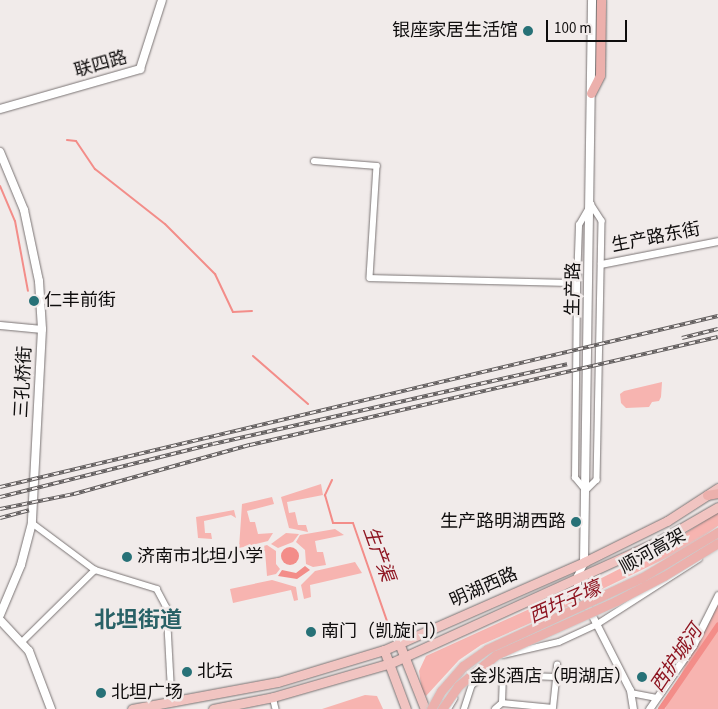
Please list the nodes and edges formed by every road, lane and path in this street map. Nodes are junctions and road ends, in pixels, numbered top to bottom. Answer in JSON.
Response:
{"nodes":[{"id":1,"x":162,"y":0,"type":"edge"},
{"id":2,"x":592,"y":0,"type":"edge"},
{"id":3,"x":601,"y":0,"type":"edge"},
{"id":4,"x":591,"y":93,"type":"junction"},
{"id":5,"x":0,"y":109,"type":"edge"},
{"id":6,"x":0,"y":152,"type":"edge"},
{"id":7,"x":314,"y":161,"type":"dead end"},
{"id":8,"x":591,"y":204,"type":"junction"},
{"id":9,"x":718,"y":241,"type":"edge"},
{"id":10,"x":601,"y":264,"type":"junction"},
{"id":11,"x":577,"y":283,"type":"junction"},
{"id":12,"x":0,"y":325,"type":"edge"},
{"id":13,"x":42,"y":329,"type":"junction"},
{"id":14,"x":718,"y":488,"type":"edge"},
{"id":15,"x":586,"y":491,"type":"junction"},
{"id":16,"x":718,"y":493,"type":"edge"},
{"id":17,"x":707,"y":495,"type":"junction"},
{"id":18,"x":718,"y":507,"type":"edge"},
{"id":19,"x":32,"y":523,"type":"junction"},
{"id":20,"x":718,"y":532,"type":"edge"},
{"id":21,"x":718,"y":542,"type":"edge"},
{"id":22,"x":718,"y":548,"type":"edge"},
{"id":23,"x":584,"y":562,"type":"junction"},
{"id":24,"x":95,"y":570,"type":"junction"},
{"id":25,"x":577,"y":576,"type":"junction"},
{"id":26,"x":718,"y":595,"type":"edge"},
{"id":27,"x":0,"y":615,"type":"edge"},
{"id":28,"x":0,"y":620,"type":"edge"},
{"id":29,"x":596,"y":625,"type":"junction"},
{"id":30,"x":23,"y":641,"type":"junction"},
{"id":31,"x":399,"y":643,"type":"junction"},
{"id":32,"x":384,"y":650,"type":"junction"},
{"id":33,"x":405,"y":656,"type":"junction"},
{"id":34,"x":392,"y":663,"type":"junction"},
{"id":35,"x":557,"y":665,"type":"dead end"},
{"id":36,"x":504,"y":675,"type":"junction"},
{"id":37,"x":556,"y":677,"type":"junction"},
{"id":38,"x":631,"y":693,"type":"junction"},
{"id":39,"x":273,"y":697,"type":"junction"},
{"id":40,"x":657,"y":698,"type":"junction"},
{"id":41,"x":172,"y":701,"type":"junction"},
{"id":42,"x":502,"y":703,"type":"junction"},
{"id":43,"x":224,"y":708,"type":"edge"},
{"id":44,"x":51,"y":709,"type":"edge"},
{"id":45,"x":132,"y":709,"type":"edge"},
{"id":46,"x":213,"y":709,"type":"edge"},
{"id":47,"x":276,"y":709,"type":"edge"},
{"id":48,"x":406,"y":709,"type":"edge"},
{"id":49,"x":425,"y":709,"type":"edge"},
{"id":50,"x":431,"y":709,"type":"edge"},
{"id":51,"x":442,"y":709,"type":"edge"},
{"id":52,"x":448,"y":709,"type":"edge"},
{"id":53,"x":464,"y":709,"type":"edge"},
{"id":54,"x":496,"y":709,"type":"edge"},
{"id":55,"x":633,"y":709,"type":"edge"},
{"id":56,"x":649,"y":709,"type":"edge"}],
"edges":[{"from":1,"to":5,"type":"main road","name":"联四路"},
{"from":2,"to":4,"type":"main road","name":"生产路"},
{"from":3,"to":4,"type":"highway"},
{"from":4,"to":8,"type":"main road","name":"生产路"},
{"from":6,"to":13,"type":"main road","name":"三孔桥街"},
{"from":7,"to":11,"type":"street"},
{"from":8,"to":10,"type":"street"},
{"from":8,"to":11,"type":"street"},
{"from":8,"to":15,"type":"main road","name":"生产路"},
{"from":9,"to":10,"type":"street","name":"生产路东街"},
{"from":10,"to":15,"type":"street"},
{"from":11,"to":15,"type":"street"},
{"from":12,"to":13,"type":"street"},
{"from":13,"to":19,"type":"main road","name":"三孔桥街"},
{"from":14,"to":17,"type":"main road","name":"明湖西路"},
{"from":15,"to":23,"type":"main road","name":"生产路"},
{"from":16,"to":17,"type":"highway"},
{"from":17,"to":23,"type":"main road","name":"明湖西路"},
{"from":18,"to":25,"type":"main road","name":"明湖西路"},
{"from":19,"to":24,"type":"street"},
{"from":19,"to":27,"type":"main road","name":"三孔桥街"},
{"from":20,"to":50,"type":"highway","name":"顺河高架","bridge":true},
{"from":21,"to":51,"type":"highway","name":"顺河高架","bridge":true},
{"from":22,"to":29,"type":"street"},
{"from":23,"to":25,"type":"street","name":"生产路"},
{"from":23,"to":31,"type":"main road","name":"明湖西路"},
{"from":24,"to":30,"type":"street"},
{"from":24,"to":41,"type":"street"},
{"from":25,"to":29,"type":"street","bridge":true},
{"from":25,"to":33,"type":"main road","name":"明湖西路"},
{"from":26,"to":40,"type":"street"},
{"from":28,"to":30,"type":"main road"},
{"from":29,"to":38,"type":"street"},
{"from":29,"to":52,"type":"street"},
{"from":30,"to":44,"type":"main road"},
{"from":31,"to":32,"type":"main road","name":"明湖西路"},
{"from":31,"to":33,"type":"main road"},
{"from":32,"to":34,"type":"main road"},
{"from":32,"to":41,"type":"main road","name":"明湖西路"},
{"from":33,"to":34,"type":"main road","name":"明湖西路"},
{"from":33,"to":49,"type":"main road"},
{"from":34,"to":39,"type":"main road","name":"明湖西路"},
{"from":34,"to":48,"type":"main road"},
{"from":35,"to":37,"type":"street"},
{"from":36,"to":37,"type":"street"},
{"from":36,"to":42,"type":"street"},
{"from":36,"to":53,"type":"street"},
{"from":37,"to":42,"type":"street"},
{"from":38,"to":40,"type":"street"},
{"from":38,"to":55,"type":"street"},
{"from":39,"to":43,"type":"main road","name":"明湖西路"},
{"from":39,"to":47,"type":"street"},
{"from":40,"to":56,"type":"street"},
{"from":41,"to":45,"type":"main road","name":"明湖西路"},
{"from":42,"to":54,"type":"street"},
{"from":43,"to":46,"type":"main road","name":"明湖西路"}]}
